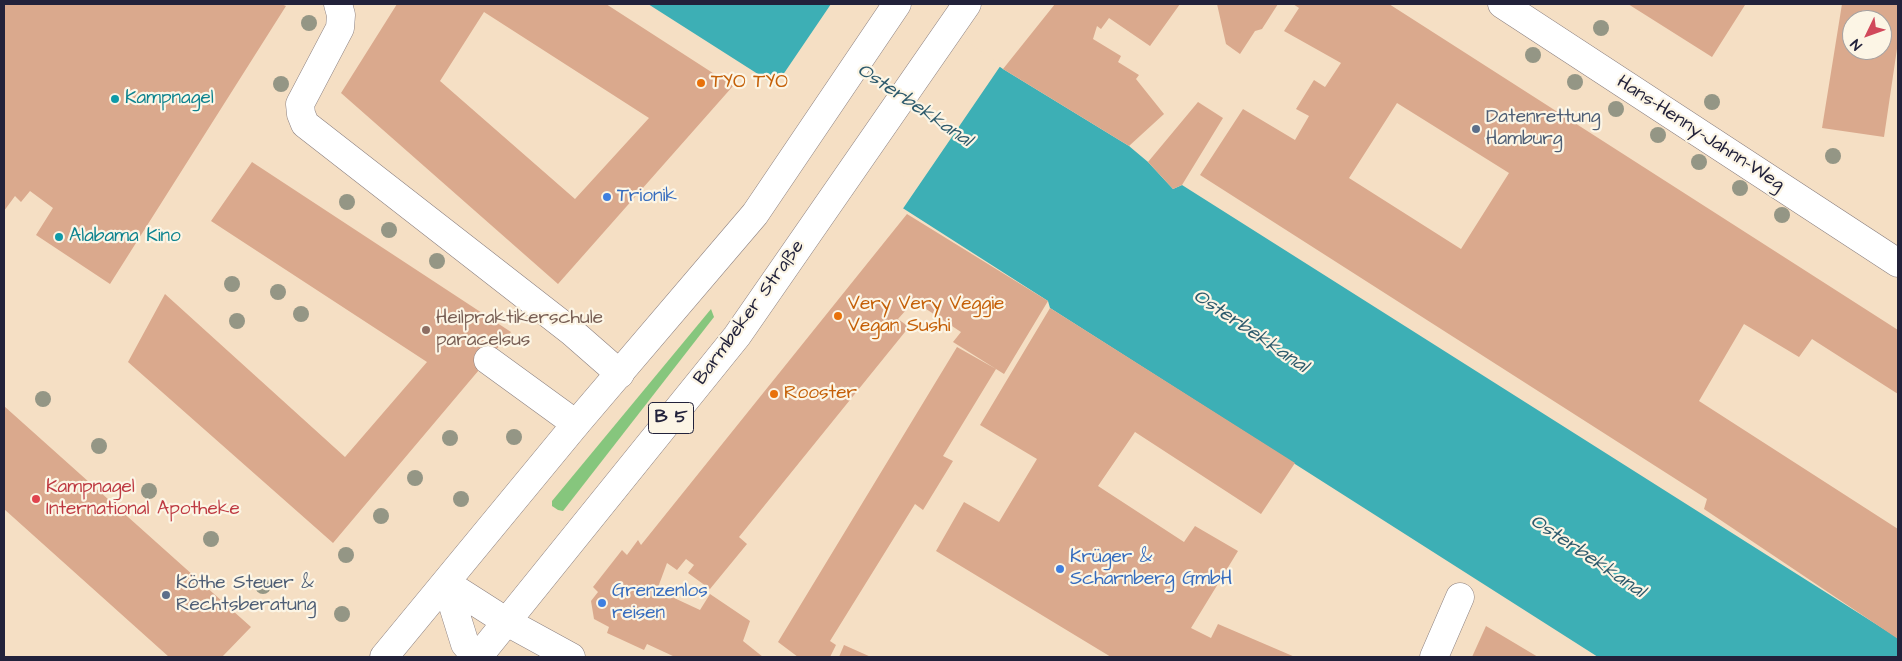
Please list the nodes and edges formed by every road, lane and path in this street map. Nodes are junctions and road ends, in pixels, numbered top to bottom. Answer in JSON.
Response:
{"nodes":[{"id":1,"x":338,"y":4,"type":"edge"},
{"id":2,"x":897,"y":4,"type":"edge"},
{"id":3,"x":968,"y":4,"type":"edge"},
{"id":4,"x":1502,"y":4,"type":"edge"},
{"id":5,"x":1898,"y":263,"type":"edge"},
{"id":6,"x":488,"y":360,"type":"dead end"},
{"id":7,"x":620,"y":374,"type":"junction"},
{"id":8,"x":576,"y":424,"type":"junction"},
{"id":9,"x":446,"y":582,"type":"junction"},
{"id":10,"x":1460,"y":597,"type":"dead end"},
{"id":11,"x":507,"y":622,"type":"junction"},
{"id":12,"x":384,"y":657,"type":"edge"},
{"id":13,"x":477,"y":657,"type":"edge"},
{"id":14,"x":572,"y":657,"type":"edge"},
{"id":15,"x":1434,"y":657,"type":"edge"}],
"edges":[{"from":1,"to":7,"type":"main road"},
{"from":2,"to":7,"type":"main road"},
{"from":3,"to":11,"type":"main road","name":"Barmbeker Straße","number":"B 5"},
{"from":4,"to":5,"type":"main road","name":"Hans-Henny-Jahnn-Weg"},
{"from":6,"to":8,"type":"main road"},
{"from":7,"to":8,"type":"main road"},
{"from":8,"to":9,"type":"main road"},
{"from":9,"to":11,"type":"main road"},
{"from":9,"to":12,"type":"main road"},
{"from":9,"to":13,"type":"main road"},
{"from":10,"to":15,"type":"main road"},
{"from":11,"to":13,"type":"main road","name":"Barmbeker Straße","number":"B 5"},
{"from":11,"to":14,"type":"main road"}]}
